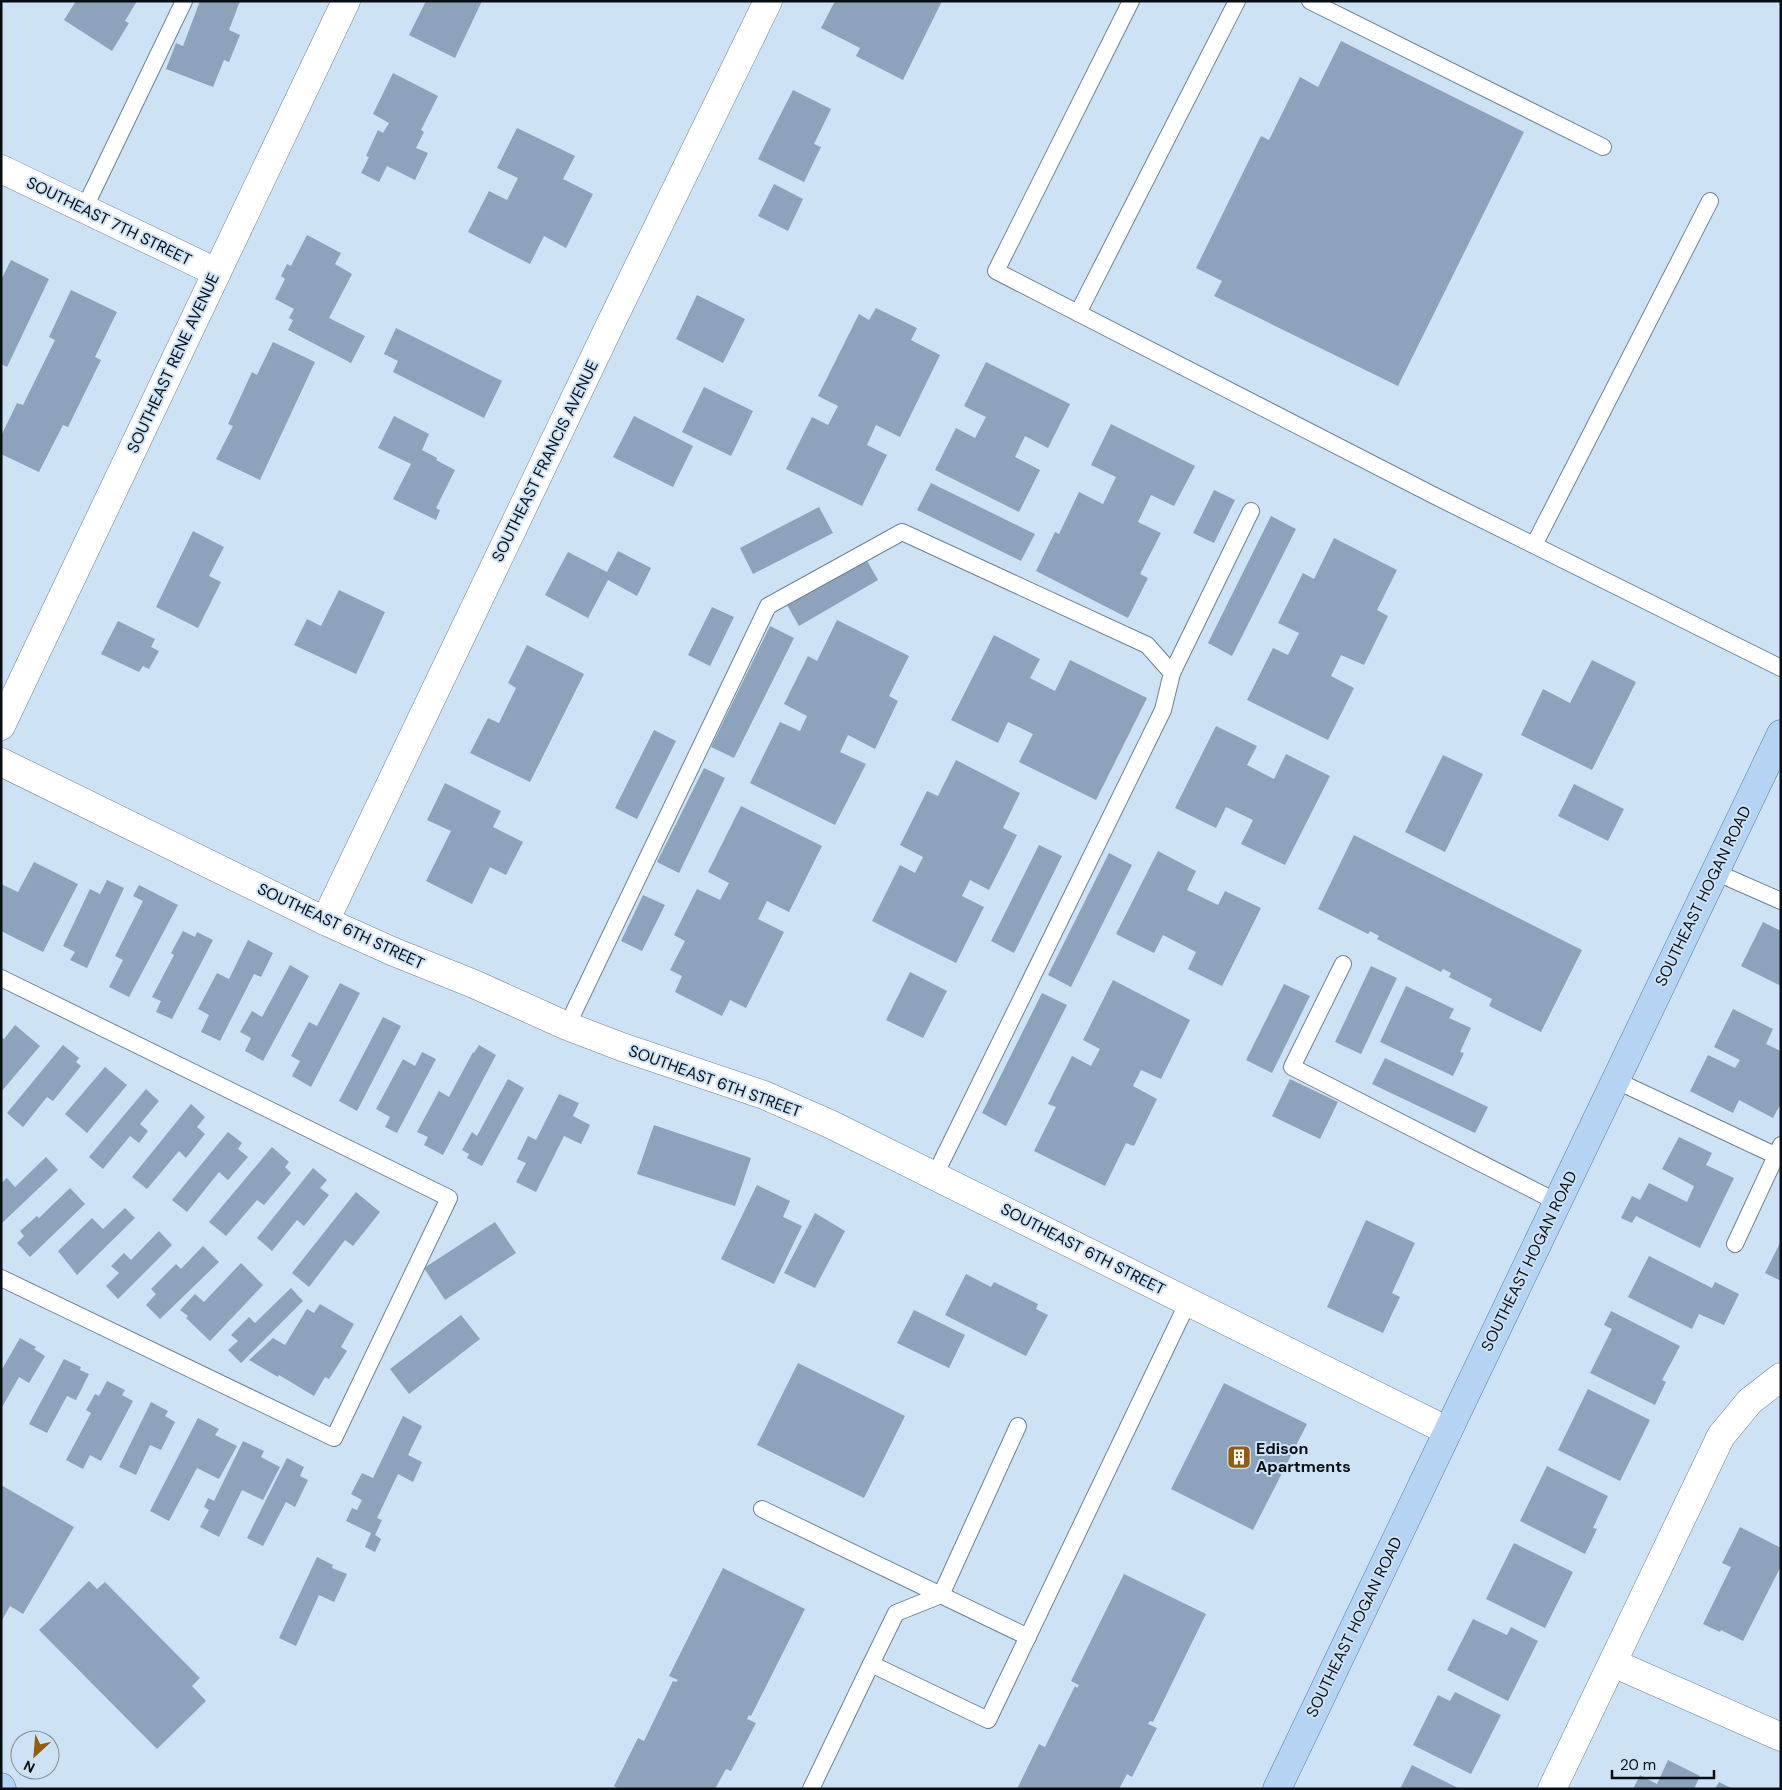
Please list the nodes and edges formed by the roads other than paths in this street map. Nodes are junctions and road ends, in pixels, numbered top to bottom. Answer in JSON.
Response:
{"nodes":[{"id":1,"x":184,"y":1,"type":"edge"},
{"id":2,"x":346,"y":1,"type":"edge"},
{"id":3,"x":768,"y":1,"type":"edge"},
{"id":4,"x":1130,"y":1,"type":"edge"},
{"id":5,"x":1237,"y":1,"type":"edge"},
{"id":6,"x":1310,"y":1,"type":"edge"},
{"id":7,"x":1604,"y":147,"type":"dead end"},
{"id":8,"x":1,"y":169,"type":"edge"},
{"id":9,"x":1710,"y":201,"type":"dead end"},
{"id":10,"x":84,"y":209,"type":"junction"},
{"id":11,"x":216,"y":272,"type":"junction"},
{"id":12,"x":1078,"y":313,"type":"junction"},
{"id":13,"x":1251,"y":511,"type":"dead end"},
{"id":14,"x":1534,"y":544,"type":"junction"},
{"id":15,"x":1781,"y":668,"type":"edge"},
{"id":16,"x":1172,"y":673,"type":"junction"},
{"id":17,"x":1,"y":726,"type":"edge"},
{"id":18,"x":1781,"y":734,"type":"edge"},
{"id":19,"x":1,"y":762,"type":"edge"},
{"id":20,"x":1714,"y":872,"type":"junction"},
{"id":21,"x":1781,"y":901,"type":"edge"},
{"id":22,"x":325,"y":921,"type":"junction"},
{"id":23,"x":1343,"y":964,"type":"dead end"},
{"id":24,"x":1,"y":978,"type":"edge"},
{"id":25,"x":566,"y":1026,"type":"junction"},
{"id":26,"x":1615,"y":1080,"type":"junction"},
{"id":27,"x":1779,"y":1153,"type":"edge"},
{"id":28,"x":935,"y":1175,"type":"junction"},
{"id":29,"x":1557,"y":1202,"type":"junction"},
{"id":30,"x":1735,"y":1244,"type":"dead end"},
{"id":31,"x":1,"y":1278,"type":"edge"},
{"id":32,"x":1188,"y":1302,"type":"junction"},
{"id":33,"x":1781,"y":1377,"type":"edge"},
{"id":34,"x":1018,"y":1426,"type":"dead end"},
{"id":35,"x":1448,"y":1431,"type":"junction"},
{"id":36,"x":762,"y":1508,"type":"dead end"},
{"id":37,"x":941,"y":1595,"type":"junction"},
{"id":38,"x":1028,"y":1637,"type":"junction"},
{"id":39,"x":1613,"y":1663,"type":"junction"},
{"id":40,"x":871,"y":1664,"type":"junction"},
{"id":41,"x":1781,"y":1737,"type":"edge"},
{"id":42,"x":811,"y":1789,"type":"edge"},
{"id":43,"x":1276,"y":1789,"type":"edge"},
{"id":44,"x":1552,"y":1789,"type":"edge"}],
"edges":[{"from":1,"to":10,"type":"lane"},
{"from":2,"to":11,"type":"street","name":"SOUTHEAST RENE AVENUE"},
{"from":3,"to":22,"type":"street","name":"SOUTHEAST FRANCIS AVENUE"},
{"from":4,"to":12,"type":"lane"},
{"from":5,"to":12,"type":"lane"},
{"from":6,"to":7,"type":"lane"},
{"from":8,"to":10,"type":"street","name":"SOUTHEAST 7TH STREET"},
{"from":9,"to":14,"type":"lane"},
{"from":10,"to":11,"type":"street","name":"SOUTHEAST 7TH STREET"},
{"from":11,"to":17,"type":"street","name":"SOUTHEAST RENE AVENUE"},
{"from":12,"to":14,"type":"lane"},
{"from":13,"to":16,"type":"lane"},
{"from":14,"to":15,"type":"lane"},
{"from":16,"to":25,"type":"lane"},
{"from":16,"to":28,"type":"lane"},
{"from":18,"to":20,"type":"main road","name":"SOUTHEAST HOGAN ROAD"},
{"from":19,"to":22,"type":"street","name":"SOUTHEAST 6TH STREET"},
{"from":20,"to":21,"type":"lane"},
{"from":20,"to":26,"type":"main road","name":"SOUTHEAST HOGAN ROAD"},
{"from":22,"to":25,"type":"street","name":"SOUTHEAST 6TH STREET"},
{"from":23,"to":29,"type":"lane"},
{"from":24,"to":31,"type":"lane"},
{"from":25,"to":28,"type":"street","name":"SOUTHEAST 6TH STREET"},
{"from":26,"to":27,"type":"lane"},
{"from":26,"to":29,"type":"main road","name":"SOUTHEAST HOGAN ROAD"},
{"from":27,"to":30,"type":"lane"},
{"from":28,"to":32,"type":"street","name":"SOUTHEAST 6TH STREET"},
{"from":29,"to":35,"type":"main road","name":"SOUTHEAST HOGAN ROAD"},
{"from":32,"to":35,"type":"street","name":"SOUTHEAST 6TH STREET"},
{"from":32,"to":38,"type":"lane"},
{"from":33,"to":39,"type":"street"},
{"from":34,"to":37,"type":"lane"},
{"from":35,"to":43,"type":"main road","name":"SOUTHEAST HOGAN ROAD"},
{"from":36,"to":37,"type":"lane"},
{"from":37,"to":38,"type":"lane"},
{"from":37,"to":40,"type":"lane"},
{"from":38,"to":40,"type":"lane"},
{"from":39,"to":41,"type":"street"},
{"from":39,"to":44,"type":"street"},
{"from":40,"to":42,"type":"lane"}]}
